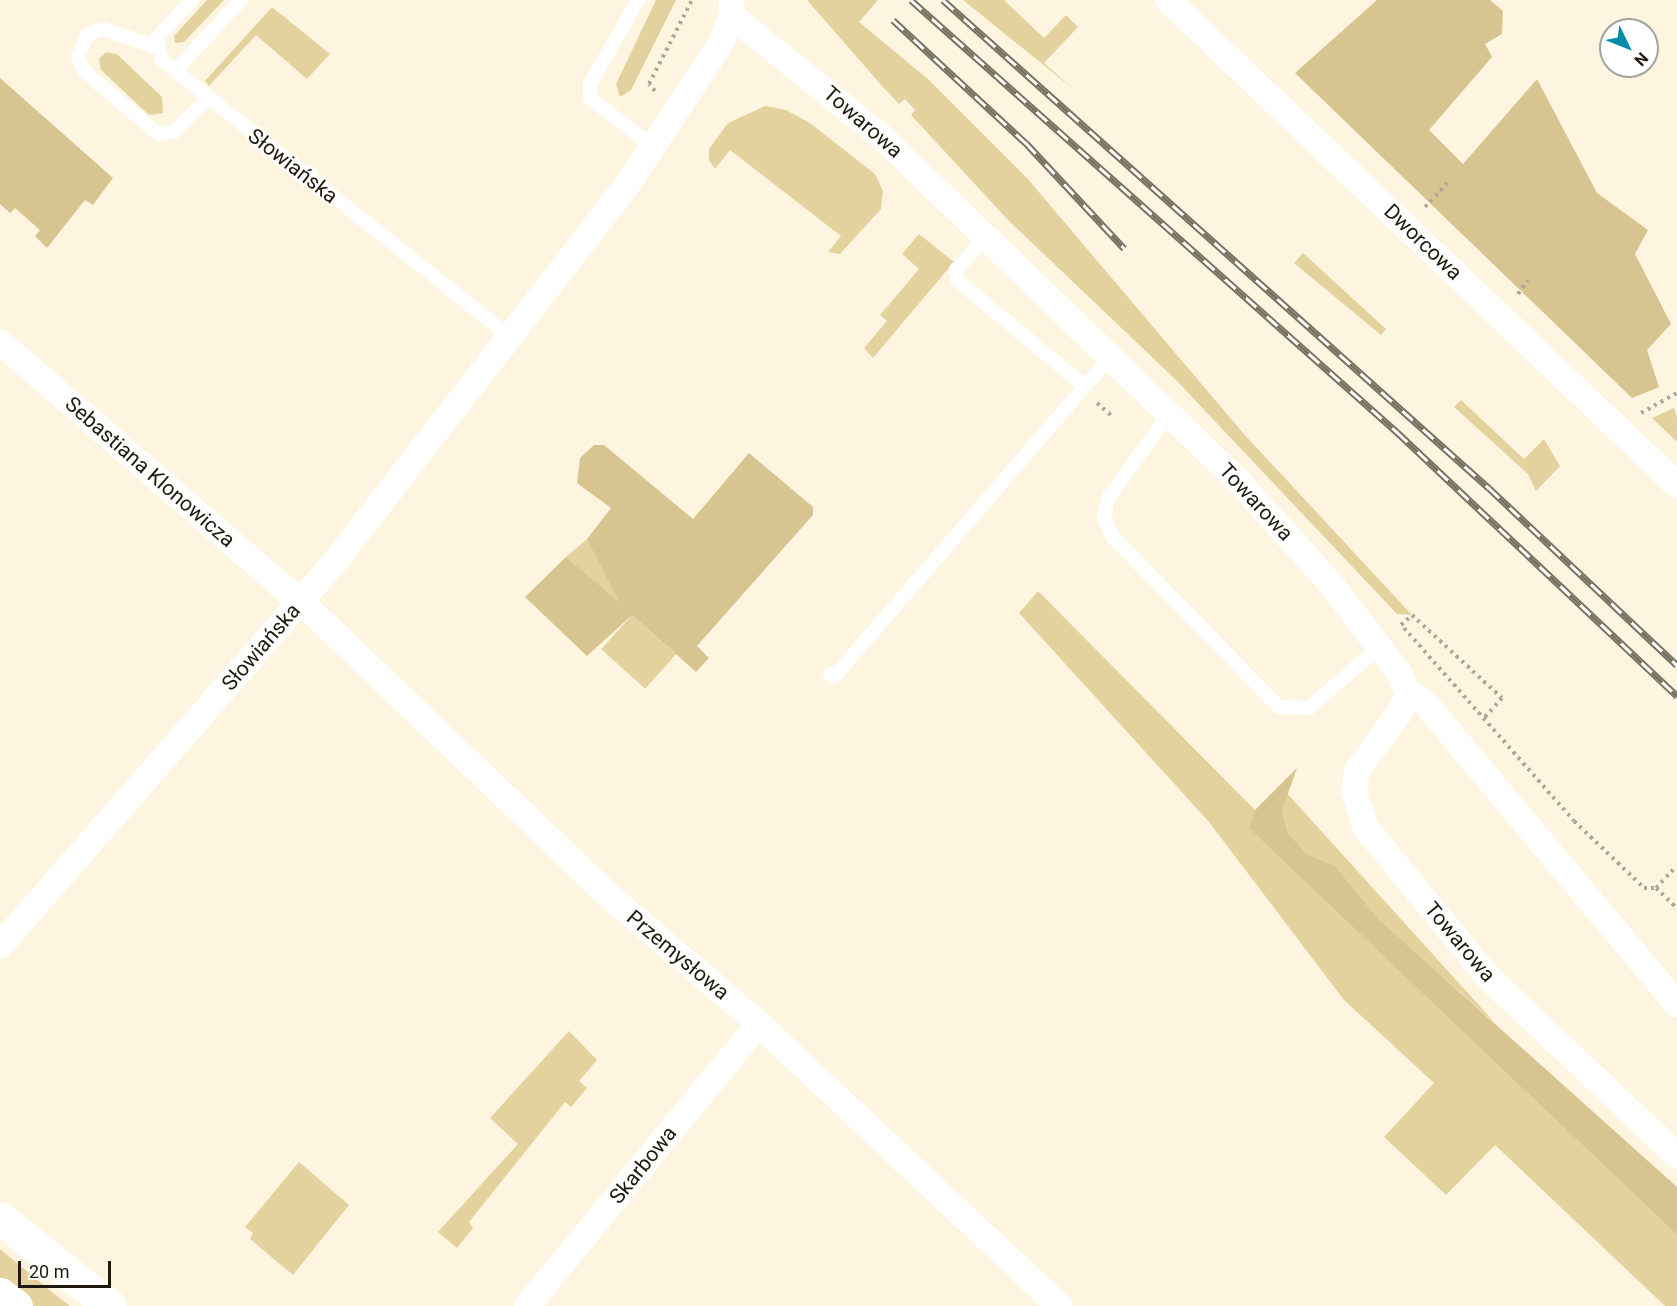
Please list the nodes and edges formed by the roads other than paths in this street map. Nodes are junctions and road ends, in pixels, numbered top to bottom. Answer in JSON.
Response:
{"nodes":[{"id":1,"x":192,"y":0,"type":"edge"},
{"id":2,"x":241,"y":0,"type":"edge"},
{"id":3,"x":638,"y":0,"type":"edge"},
{"id":4,"x":1168,"y":0,"type":"edge"},
{"id":5,"x":731,"y":8,"type":"edge"},
{"id":6,"x":156,"y":47,"type":"junction"},
{"id":7,"x":175,"y":71,"type":"junction"},
{"id":8,"x":207,"y":99,"type":"junction"},
{"id":9,"x":655,"y":148,"type":"junction"},
{"id":10,"x":986,"y":237,"type":"junction"},
{"id":11,"x":510,"y":337,"type":"junction"},
{"id":12,"x":0,"y":342,"type":"edge"},
{"id":13,"x":1111,"y":356,"type":"junction"},
{"id":14,"x":1084,"y":386,"type":"junction"},
{"id":15,"x":1170,"y":413,"type":"junction"},
{"id":16,"x":1677,"y":485,"type":"edge"},
{"id":17,"x":300,"y":602,"type":"junction"},
{"id":18,"x":1379,"y":647,"type":"junction"},
{"id":19,"x":830,"y":674,"type":"dead end"},
{"id":20,"x":1407,"y":690,"type":"junction"},
{"id":21,"x":0,"y":946,"type":"edge"},
{"id":22,"x":1677,"y":1004,"type":"edge"},
{"id":23,"x":759,"y":1024,"type":"junction"},
{"id":24,"x":1677,"y":1156,"type":"edge"},
{"id":25,"x":0,"y":1218,"type":"edge"},
{"id":26,"x":0,"y":1294,"type":"edge"},
{"id":27,"x":16,"y":1306,"type":"edge"},
{"id":28,"x":110,"y":1306,"type":"edge"},
{"id":29,"x":527,"y":1306,"type":"edge"},
{"id":30,"x":1059,"y":1306,"type":"edge"}],
"edges":[{"from":1,"to":6,"type":"lane"},
{"from":2,"to":7,"type":"lane"},
{"from":3,"to":9,"type":"lane"},
{"from":4,"to":16,"type":"street","name":"Dworcowa"},
{"from":5,"to":9,"type":"street","name":"Słowiańska"},
{"from":5,"to":10,"type":"street","name":"Towarowa"},
{"from":6,"to":7,"type":"lane","name":"Słowiańska"},
{"from":6,"to":8,"type":"lane"},
{"from":7,"to":8,"type":"lane","name":"Słowiańska"},
{"from":8,"to":11,"type":"lane","name":"Słowiańska"},
{"from":9,"to":11,"type":"street","name":"Słowiańska"},
{"from":10,"to":13,"type":"street","name":"Towarowa"},
{"from":10,"to":14,"type":"lane"},
{"from":11,"to":17,"type":"street","name":"Słowiańska"},
{"from":12,"to":17,"type":"street","name":"Sebastiana Klonowicza"},
{"from":13,"to":14,"type":"lane"},
{"from":13,"to":15,"type":"street","name":"Towarowa"},
{"from":14,"to":19,"type":"lane"},
{"from":15,"to":18,"type":"street","name":"Towarowa"},
{"from":15,"to":18,"type":"lane"},
{"from":17,"to":21,"type":"street","name":"Słowiańska"},
{"from":17,"to":23,"type":"street","name":"Przemysłowa"},
{"from":18,"to":20,"type":"street","name":"Towarowa"},
{"from":20,"to":22,"type":"street","name":"Towarowa"},
{"from":20,"to":24,"type":"street","name":"Towarowa"},
{"from":23,"to":29,"type":"street","name":"Skarbowa"},
{"from":23,"to":30,"type":"street","name":"Przemysłowa"},
{"from":25,"to":28,"type":"street"},
{"from":26,"to":27,"type":"street"}]}
